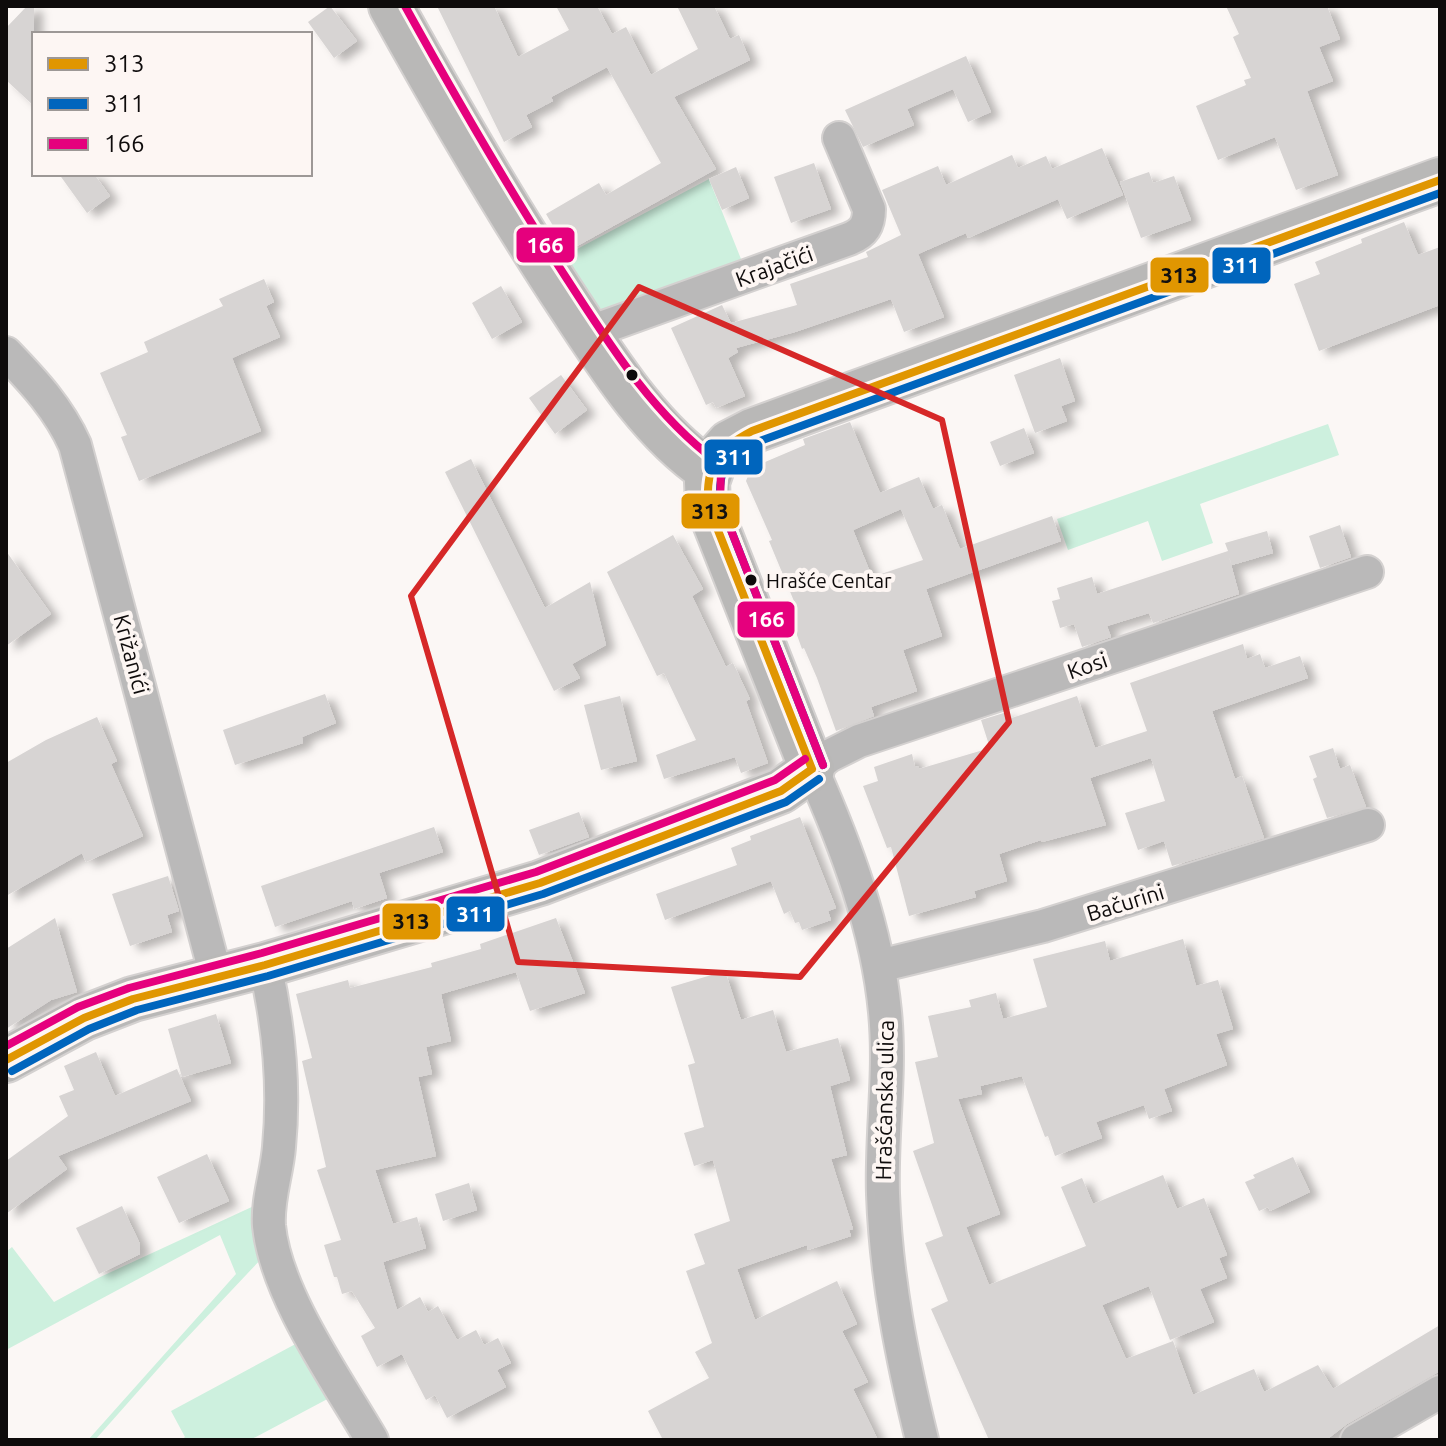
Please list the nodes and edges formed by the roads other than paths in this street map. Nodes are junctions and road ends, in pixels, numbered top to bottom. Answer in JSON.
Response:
{"nodes":[{"id":1,"x":391,"y":6,"type":"edge"},
{"id":2,"x":839,"y":138,"type":"dead end"},
{"id":3,"x":1440,"y":180,"type":"edge"},
{"id":4,"x":587,"y":333,"type":"junction"},
{"id":5,"x":6,"y":353,"type":"edge"},
{"id":6,"x":709,"y":471,"type":"junction"},
{"id":7,"x":1367,"y":572,"type":"dead end"},
{"id":8,"x":812,"y":769,"type":"junction"},
{"id":9,"x":1368,"y":825,"type":"dead end"},
{"id":10,"x":265,"y":965,"type":"junction"},
{"id":11,"x":879,"y":966,"type":"junction"},
{"id":12,"x":216,"y":976,"type":"junction"},
{"id":13,"x":6,"y":1060,"type":"edge"},
{"id":14,"x":1440,"y":1392,"type":"edge"},
{"id":15,"x":372,"y":1440,"type":"edge"},
{"id":16,"x":922,"y":1440,"type":"edge"},
{"id":17,"x":1357,"y":1440,"type":"edge"}],
"edges":[{"from":1,"to":4,"type":"main road"},
{"from":2,"to":4,"type":"street","name":"Krajačići"},
{"from":3,"to":6,"type":"main road"},
{"from":4,"to":6,"type":"main road"},
{"from":5,"to":12,"type":"street","name":"Križanići"},
{"from":6,"to":8,"type":"main road"},
{"from":7,"to":8,"type":"street","name":"Kosi"},
{"from":8,"to":10,"type":"main road"},
{"from":8,"to":11,"type":"street","name":"Hrašćanska ulica"},
{"from":9,"to":11,"type":"street","name":"Bačurini"},
{"from":10,"to":12,"type":"main road"},
{"from":10,"to":15,"type":"street"},
{"from":11,"to":16,"type":"street","name":"Hrašćanska ulica"},
{"from":12,"to":13,"type":"main road"},
{"from":14,"to":17,"type":"street"}]}
